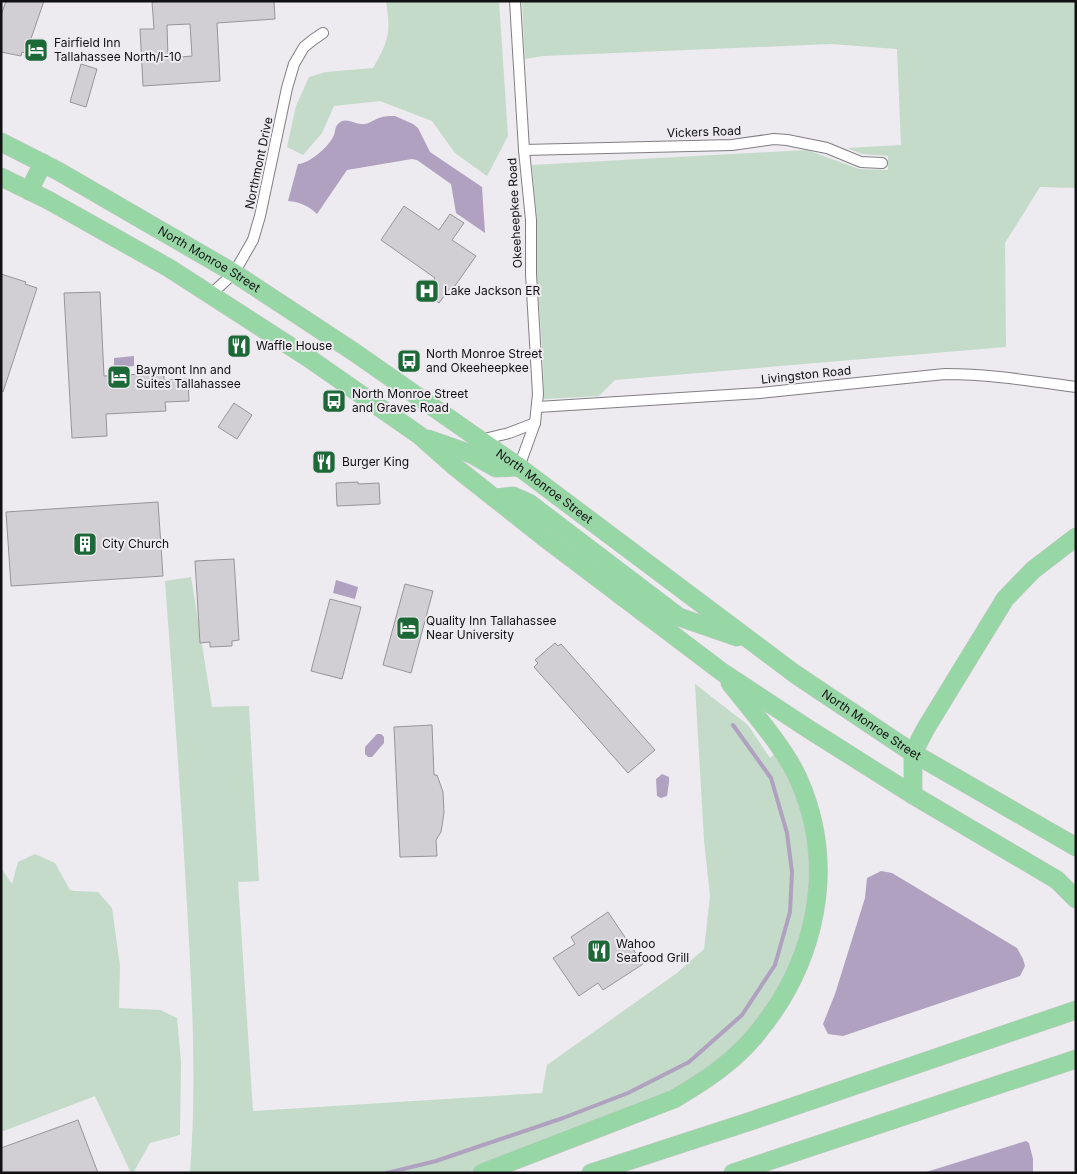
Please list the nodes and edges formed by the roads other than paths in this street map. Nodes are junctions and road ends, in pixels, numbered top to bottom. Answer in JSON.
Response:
{"nodes":[{"id":1,"x":515,"y":1,"type":"edge"},
{"id":2,"x":323,"y":34,"type":"dead end"},
{"id":3,"x":1,"y":142,"type":"edge"},
{"id":4,"x":524,"y":150,"type":"junction"},
{"id":5,"x":43,"y":163,"type":"junction"},
{"id":6,"x":882,"y":163,"type":"dead end"},
{"id":7,"x":1,"y":177,"type":"edge"},
{"id":8,"x":29,"y":191,"type":"junction"},
{"id":9,"x":234,"y":273,"type":"junction"},
{"id":10,"x":210,"y":295,"type":"junction"},
{"id":11,"x":1076,"y":387,"type":"edge"},
{"id":12,"x":538,"y":407,"type":"junction"},
{"id":13,"x":535,"y":423,"type":"junction"},
{"id":14,"x":419,"y":436,"type":"junction"},
{"id":15,"x":480,"y":440,"type":"junction"},
{"id":16,"x":519,"y":466,"type":"junction"},
{"id":17,"x":496,"y":498,"type":"junction"},
{"id":18,"x":1076,"y":537,"type":"edge"},
{"id":19,"x":752,"y":642,"type":"junction"},
{"id":20,"x":722,"y":672,"type":"junction"},
{"id":21,"x":913,"y":753,"type":"junction"},
{"id":22,"x":913,"y":795,"type":"junction"},
{"id":23,"x":1076,"y":847,"type":"edge"},
{"id":24,"x":1076,"y":899,"type":"edge"},
{"id":25,"x":1076,"y":1010,"type":"edge"},
{"id":26,"x":1076,"y":1059,"type":"edge"},
{"id":27,"x":482,"y":1173,"type":"edge"},
{"id":28,"x":591,"y":1173,"type":"edge"},
{"id":29,"x":733,"y":1173,"type":"edge"}],
"edges":[{"from":1,"to":4,"type":"street","name":"Okeeheepkee Road"},
{"from":2,"to":9,"type":"street","name":"Northmont Drive"},
{"from":3,"to":5,"type":"highway","name":"North Monroe Street"},
{"from":4,"to":6,"type":"street","name":"Vickers Road"},
{"from":4,"to":12,"type":"street","name":"Okeeheepkee Road"},
{"from":5,"to":8,"type":"highway"},
{"from":5,"to":9,"type":"highway","name":"North Monroe Street"},
{"from":7,"to":8,"type":"highway"},
{"from":8,"to":10,"type":"highway"},
{"from":9,"to":10,"type":"street","name":"Northmont Drive"},
{"from":9,"to":15,"type":"highway","name":"North Monroe Street"},
{"from":10,"to":14,"type":"highway"},
{"from":11,"to":12,"type":"street","name":"Livingston Road"},
{"from":12,"to":13,"type":"street","name":"Okeeheepkee Road"},
{"from":13,"to":15,"type":"street"},
{"from":13,"to":16,"type":"street","name":"Okeeheepkee Road"},
{"from":14,"to":16,"type":"highway"},
{"from":14,"to":17,"type":"highway"},
{"from":15,"to":16,"type":"highway","name":"North Monroe Street"},
{"from":16,"to":19,"type":"highway","name":"North Monroe Street"},
{"from":17,"to":19,"type":"highway"},
{"from":17,"to":20,"type":"highway"},
{"from":18,"to":21,"type":"highway"},
{"from":19,"to":21,"type":"highway","name":"North Monroe Street"},
{"from":20,"to":22,"type":"highway"},
{"from":20,"to":27,"type":"highway"},
{"from":21,"to":22,"type":"highway"},
{"from":21,"to":23,"type":"highway","name":"North Monroe Street"},
{"from":22,"to":24,"type":"highway"},
{"from":25,"to":28,"type":"highway"},
{"from":26,"to":29,"type":"highway"}]}
